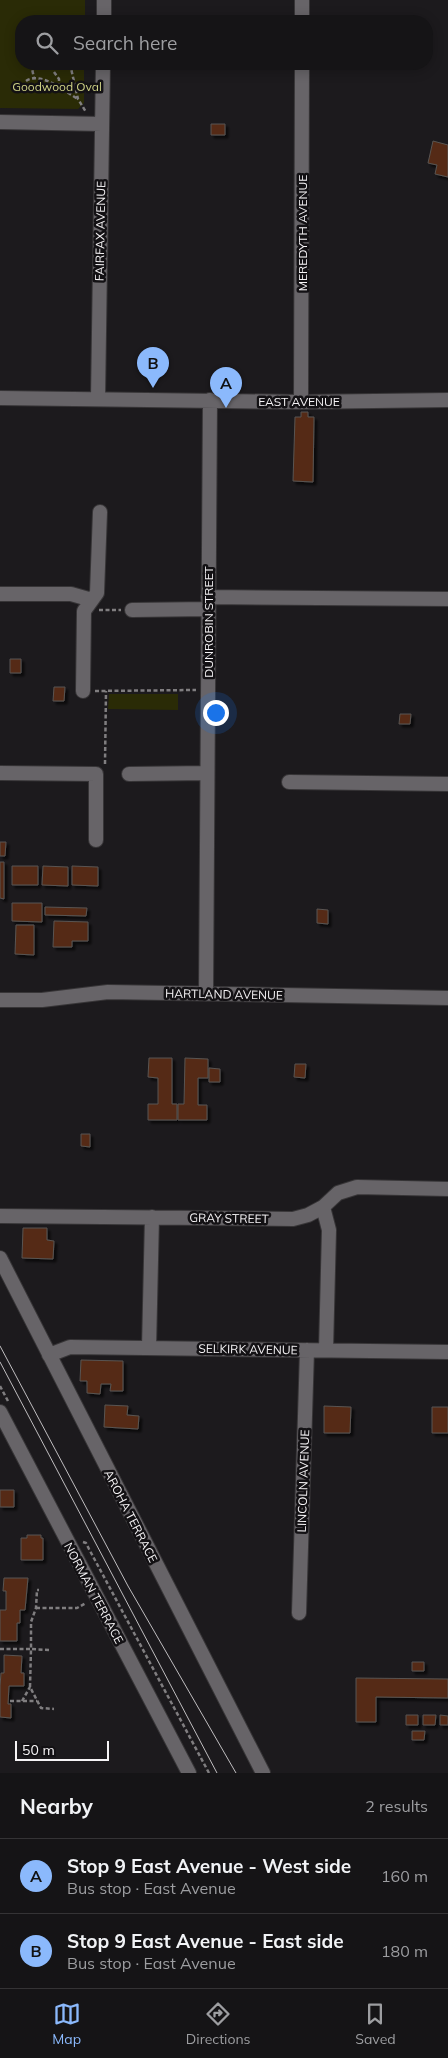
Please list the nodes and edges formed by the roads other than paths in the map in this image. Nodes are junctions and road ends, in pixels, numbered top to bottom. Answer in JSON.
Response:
{"nodes":[{"id":1,"x":104,"y":0,"type":"edge"},
{"id":2,"x":302,"y":0,"type":"edge"},
{"id":3,"x":104,"y":15,"type":"edge"},
{"id":4,"x":302,"y":15,"type":"edge"},
{"id":5,"x":103,"y":70,"type":"edge"},
{"id":6,"x":302,"y":70,"type":"edge"},
{"id":7,"x":0,"y":122,"type":"edge"},
{"id":8,"x":102,"y":124,"type":"junction"},
{"id":9,"x":0,"y":398,"type":"edge"},
{"id":10,"x":98,"y":399,"type":"junction"},
{"id":11,"x":210,"y":400,"type":"junction"},
{"id":12,"x":448,"y":400,"type":"edge"},
{"id":13,"x":301,"y":402,"type":"junction"},
{"id":14,"x":100,"y":512,"type":"dead end"},
{"id":15,"x":0,"y":594,"type":"edge"},
{"id":16,"x":448,"y":599,"type":"edge"},
{"id":17,"x":208,"y":603,"type":"junction"},
{"id":18,"x":88,"y":605,"type":"junction"},
{"id":19,"x":132,"y":610,"type":"road end"},
{"id":20,"x":83,"y":691,"type":"road end"},
{"id":21,"x":0,"y":773,"type":"edge"},
{"id":22,"x":207,"y":773,"type":"junction"},
{"id":23,"x":129,"y":774,"type":"dead end"},
{"id":24,"x":289,"y":782,"type":"dead end"},
{"id":25,"x":448,"y":784,"type":"edge"},
{"id":26,"x":96,"y":840,"type":"dead end"},
{"id":27,"x":206,"y":994,"type":"junction"},
{"id":28,"x":448,"y":998,"type":"edge"},
{"id":29,"x":0,"y":1000,"type":"edge"},
{"id":30,"x":448,"y":1189,"type":"edge"},
{"id":31,"x":323,"y":1207,"type":"junction"},
{"id":32,"x":0,"y":1216,"type":"edge"},
{"id":33,"x":152,"y":1217,"type":"junction"},
{"id":34,"x":0,"y":1258,"type":"edge"},
{"id":35,"x":149,"y":1348,"type":"junction"},
{"id":36,"x":307,"y":1350,"type":"junction"},
{"id":37,"x":326,"y":1350,"type":"junction"},
{"id":38,"x":448,"y":1352,"type":"edge"},
{"id":39,"x":49,"y":1355,"type":"junction"},
{"id":40,"x":0,"y":1412,"type":"edge"},
{"id":41,"x":299,"y":1613,"type":"dead end"},
{"id":42,"x":189,"y":1773,"type":"edge"},
{"id":43,"x":263,"y":1773,"type":"edge"}],
"edges":[{"from":1,"to":3,"type":"street"},
{"from":2,"to":4,"type":"street"},
{"from":5,"to":8,"type":"street","name":"FAIRFAX AVENUE"},
{"from":6,"to":13,"type":"street","name":"MEREDYTH AVENUE"},
{"from":7,"to":8,"type":"street"},
{"from":8,"to":10,"type":"street","name":"FAIRFAX AVENUE"},
{"from":9,"to":10,"type":"street","name":"EAST AVENUE"},
{"from":10,"to":11,"type":"street","name":"EAST AVENUE"},
{"from":11,"to":13,"type":"street","name":"EAST AVENUE"},
{"from":11,"to":17,"type":"street","name":"DUNROBIN STREET"},
{"from":12,"to":13,"type":"street","name":"EAST AVENUE"},
{"from":14,"to":18,"type":"street"},
{"from":15,"to":18,"type":"street"},
{"from":16,"to":17,"type":"street"},
{"from":17,"to":19,"type":"street"},
{"from":17,"to":22,"type":"street","name":"DUNROBIN STREET"},
{"from":18,"to":20,"type":"street"},
{"from":21,"to":26,"type":"street"},
{"from":22,"to":23,"type":"street"},
{"from":22,"to":27,"type":"street","name":"DUNROBIN STREET"},
{"from":24,"to":25,"type":"street"},
{"from":27,"to":28,"type":"street","name":"HARTLAND AVENUE"},
{"from":27,"to":29,"type":"street","name":"HARTLAND AVENUE"},
{"from":30,"to":31,"type":"street","name":"GRAY STREET"},
{"from":31,"to":33,"type":"street","name":"GRAY STREET"},
{"from":31,"to":37,"type":"street"},
{"from":32,"to":33,"type":"street","name":"GRAY STREET"},
{"from":33,"to":35,"type":"street"},
{"from":34,"to":39,"type":"street","name":"AROHA TERRACE"},
{"from":35,"to":36,"type":"street","name":"SELKIRK AVENUE"},
{"from":35,"to":39,"type":"street","name":"SELKIRK AVENUE"},
{"from":36,"to":37,"type":"street","name":"SELKIRK AVENUE"},
{"from":36,"to":41,"type":"street","name":"LINCOLN AVENUE"},
{"from":37,"to":38,"type":"street","name":"SELKIRK AVENUE"},
{"from":39,"to":43,"type":"street","name":"AROHA TERRACE"},
{"from":40,"to":42,"type":"street","name":"NORMAN TERRACE"}]}
